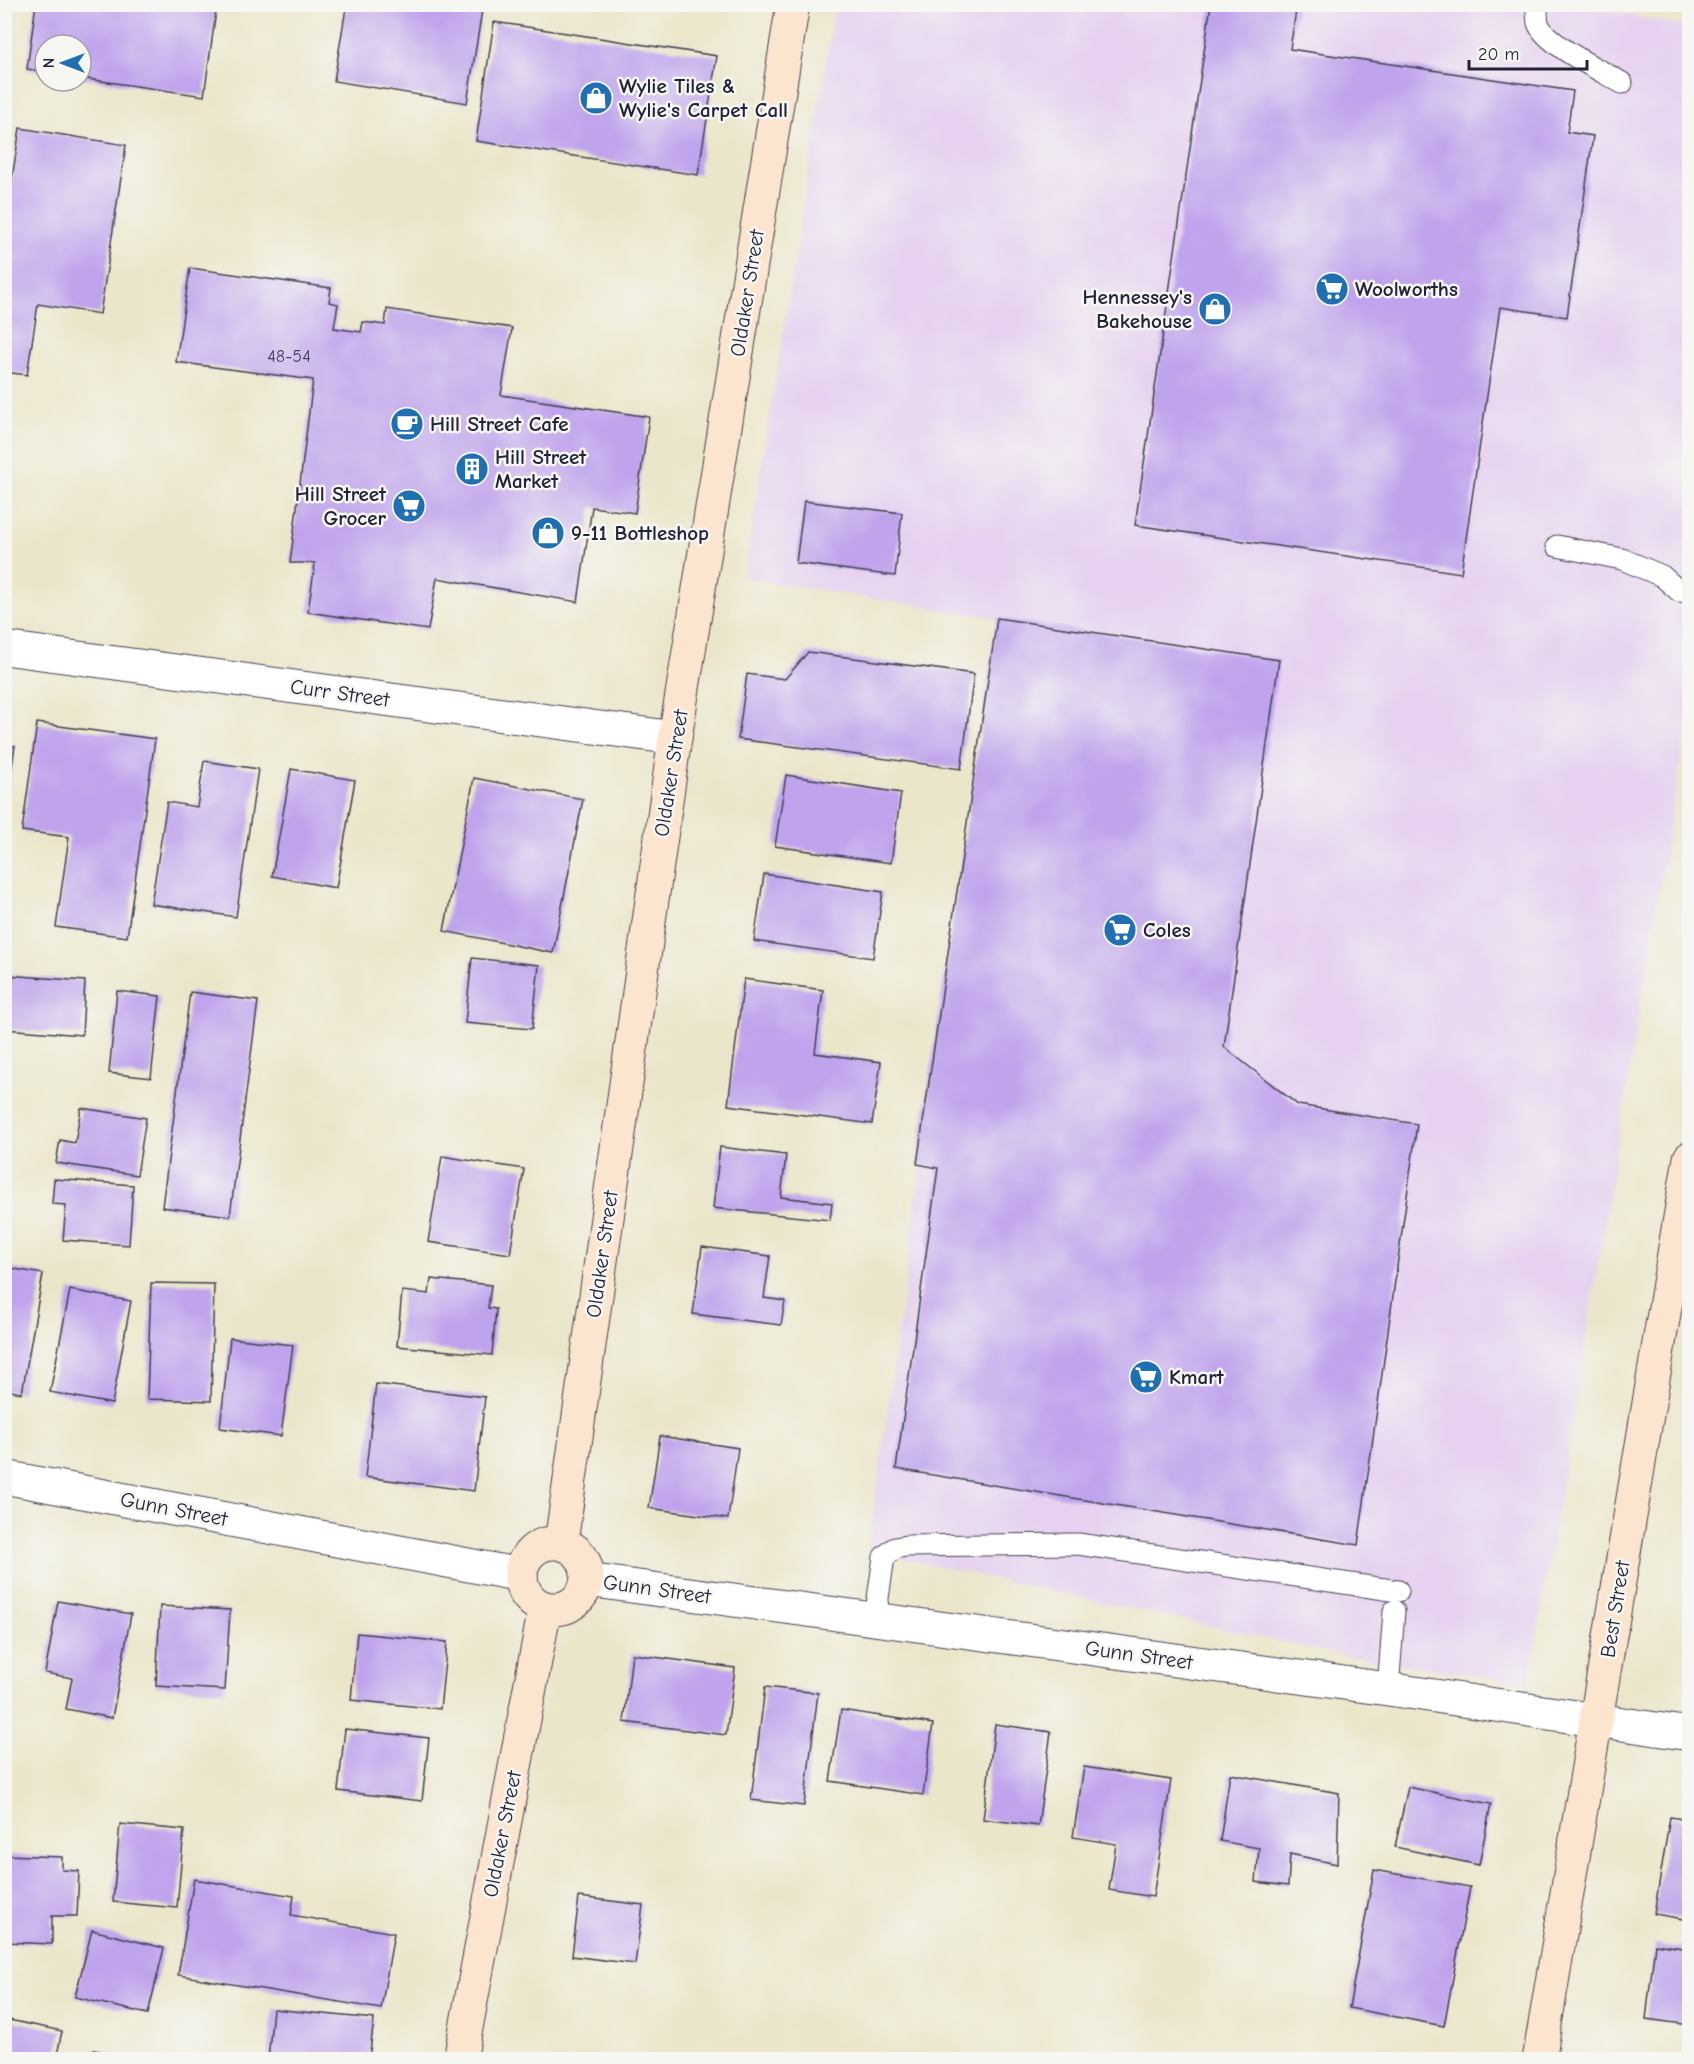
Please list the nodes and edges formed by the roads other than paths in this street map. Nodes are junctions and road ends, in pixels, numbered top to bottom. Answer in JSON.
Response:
{"nodes":[{"id":1,"x":793,"y":4,"type":"edge"},
{"id":2,"x":1536,"y":4,"type":"edge"},
{"id":3,"x":1622,"y":83,"type":"dead end"},
{"id":4,"x":1557,"y":546,"type":"dead end"},
{"id":5,"x":1689,"y":592,"type":"edge"},
{"id":6,"x":4,"y":648,"type":"edge"},
{"id":7,"x":675,"y":738,"type":"junction"},
{"id":8,"x":1689,"y":1158,"type":"edge"},
{"id":9,"x":4,"y":1477,"type":"edge"},
{"id":10,"x":561,"y":1543,"type":"junction"},
{"id":11,"x":521,"y":1575,"type":"junction"},
{"id":12,"x":587,"y":1580,"type":"junction"},
{"id":13,"x":545,"y":1608,"type":"junction"},
{"id":14,"x":875,"y":1619,"type":"junction"},
{"id":15,"x":1388,"y":1689,"type":"junction"},
{"id":16,"x":1597,"y":1721,"type":"junction"},
{"id":17,"x":1689,"y":1734,"type":"edge"},
{"id":18,"x":460,"y":2060,"type":"edge"},
{"id":19,"x":1539,"y":2060,"type":"edge"}],
"edges":[{"from":1,"to":7,"type":"main road","name":"Oldaker Street"},
{"from":2,"to":3,"type":"lane"},
{"from":4,"to":5,"type":"lane"},
{"from":6,"to":7,"type":"street","name":"Curr Street"},
{"from":7,"to":10,"type":"main road","name":"Oldaker Street"},
{"from":8,"to":16,"type":"main road","name":"Best Street"},
{"from":9,"to":11,"type":"street","name":"Gunn Street"},
{"from":10,"to":11,"type":"main road"},
{"from":10,"to":12,"type":"main road"},
{"from":11,"to":13,"type":"main road"},
{"from":12,"to":13,"type":"main road"},
{"from":12,"to":14,"type":"street","name":"Gunn Street"},
{"from":13,"to":18,"type":"main road","name":"Oldaker Street"},
{"from":14,"to":15,"type":"street","name":"Gunn Street"},
{"from":14,"to":15,"type":"lane"},
{"from":15,"to":16,"type":"street","name":"Gunn Street"},
{"from":16,"to":17,"type":"street","name":"Gunn Street"},
{"from":16,"to":19,"type":"main road","name":"Best Street"}]}
